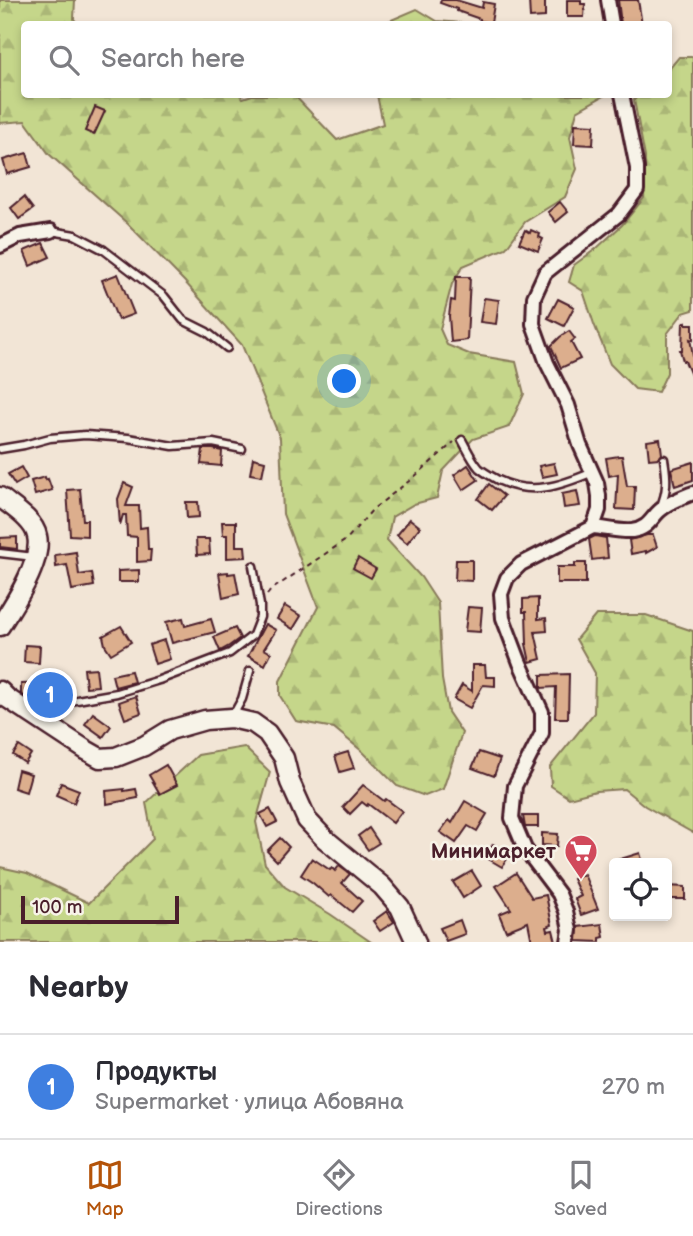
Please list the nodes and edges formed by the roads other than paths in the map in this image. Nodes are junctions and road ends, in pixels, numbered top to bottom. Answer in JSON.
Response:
{"nodes":[{"id":1,"x":608,"y":0,"type":"edge"},
{"id":2,"x":612,"y":21,"type":"edge"},
{"id":3,"x":623,"y":98,"type":"edge"},
{"id":4,"x":51,"y":231,"type":"joint"},
{"id":5,"x":0,"y":246,"type":"edge"},
{"id":6,"x":227,"y":348,"type":"dead end"},
{"id":7,"x":462,"y":440,"type":"road end"},
{"id":8,"x":0,"y":449,"type":"edge"},
{"id":9,"x":242,"y":449,"type":"dead end"},
{"id":10,"x":664,"y":459,"type":"dead end"},
{"id":11,"x":593,"y":472,"type":"junction"},
{"id":12,"x":693,"y":493,"type":"edge"},
{"id":13,"x":0,"y":497,"type":"edge"},
{"id":14,"x":660,"y":509,"type":"junction"},
{"id":15,"x":593,"y":527,"type":"junction"},
{"id":16,"x":0,"y":553,"type":"edge"},
{"id":17,"x":36,"y":557,"type":"junction"},
{"id":18,"x":253,"y":566,"type":"dead end"},
{"id":19,"x":0,"y":626,"type":"edge"},
{"id":20,"x":250,"y":671,"type":"dead end"},
{"id":21,"x":0,"y":691,"type":"edge"},
{"id":22,"x":25,"y":709,"type":"junction"},
{"id":23,"x":231,"y":719,"type":"junction"},
{"id":24,"x":416,"y":942,"type":"edge"},
{"id":25,"x":568,"y":942,"type":"edge"}],
"edges":[{"from":1,"to":2,"type":"street"},
{"from":3,"to":11,"type":"street"},
{"from":4,"to":5,"type":"street"},
{"from":4,"to":6,"type":"lane"},
{"from":7,"to":11,"type":"lane"},
{"from":8,"to":9,"type":"lane"},
{"from":10,"to":14,"type":"lane"},
{"from":11,"to":15,"type":"street"},
{"from":12,"to":14,"type":"street"},
{"from":13,"to":17,"type":"street"},
{"from":14,"to":15,"type":"street"},
{"from":15,"to":25,"type":"street"},
{"from":16,"to":17,"type":"lane"},
{"from":17,"to":19,"type":"street"},
{"from":18,"to":22,"type":"lane"},
{"from":20,"to":23,"type":"lane"},
{"from":21,"to":22,"type":"street"},
{"from":22,"to":23,"type":"street"},
{"from":23,"to":24,"type":"street"}]}
